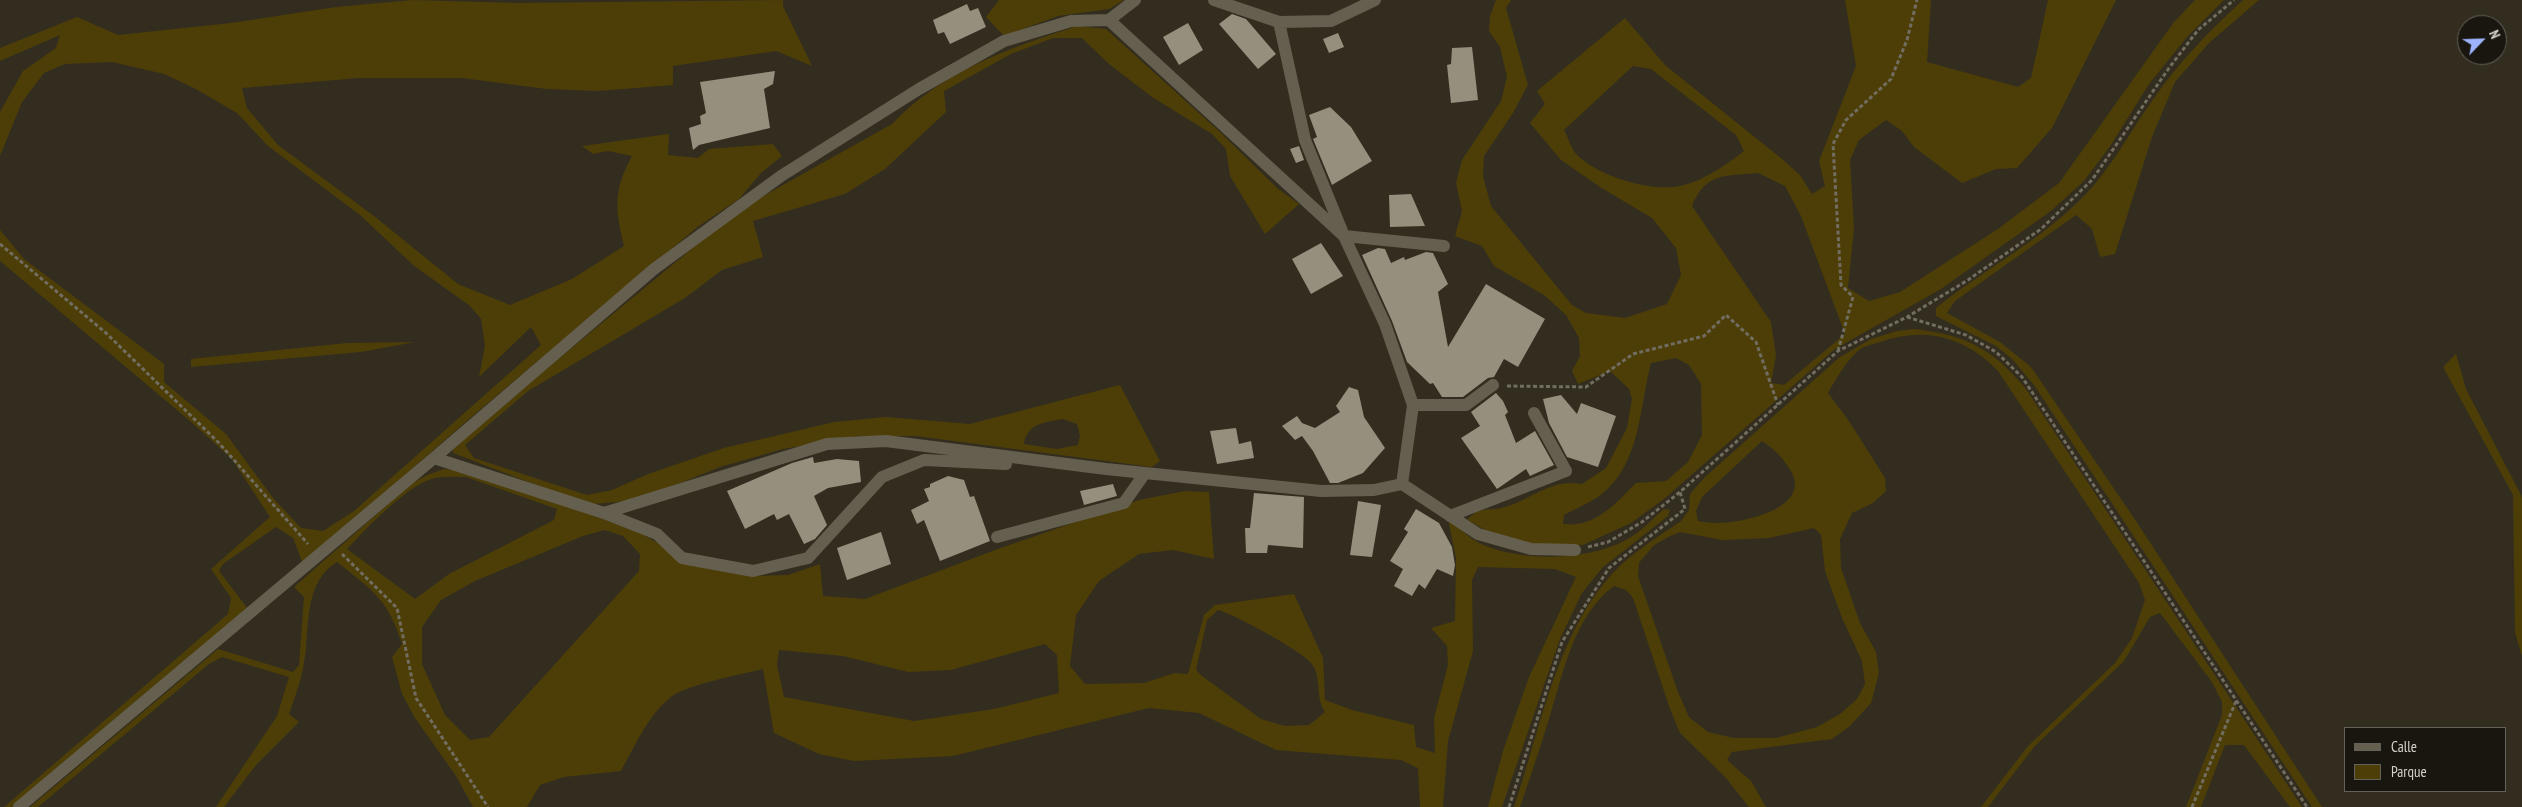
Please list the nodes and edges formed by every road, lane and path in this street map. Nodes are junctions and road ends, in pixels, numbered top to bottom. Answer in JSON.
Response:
{"nodes":[{"id":1,"x":1136,"y":0,"type":"edge"},
{"id":2,"x":1214,"y":0,"type":"edge"},
{"id":3,"x":1375,"y":0,"type":"edge"},
{"id":4,"x":1917,"y":0,"type":"edge"},
{"id":5,"x":2234,"y":0,"type":"edge"},
{"id":6,"x":1109,"y":20,"type":"junction"},
{"id":7,"x":1278,"y":22,"type":"junction"},
{"id":8,"x":1344,"y":236,"type":"junction"},
{"id":9,"x":0,"y":244,"type":"edge"},
{"id":10,"x":1444,"y":246,"type":"dead end"},
{"id":11,"x":1907,"y":317,"type":"junction"},
{"id":12,"x":1838,"y":351,"type":"junction"},
{"id":13,"x":1493,"y":385,"type":"joint"},
{"id":14,"x":1413,"y":405,"type":"junction"},
{"id":15,"x":1778,"y":405,"type":"junction"},
{"id":16,"x":1534,"y":413,"type":"dead end"},
{"id":17,"x":434,"y":458,"type":"junction"},
{"id":18,"x":1106,"y":469,"type":"junction"},
{"id":19,"x":1146,"y":473,"type":"junction"},
{"id":20,"x":1402,"y":484,"type":"junction"},
{"id":21,"x":1680,"y":492,"type":"junction"},
{"id":22,"x":604,"y":513,"type":"junction"},
{"id":23,"x":1450,"y":516,"type":"junction"},
{"id":24,"x":997,"y":537,"type":"dead end"},
{"id":25,"x":332,"y":544,"type":"junction"},
{"id":26,"x":1575,"y":550,"type":"joint"},
{"id":27,"x":318,"y":556,"type":"junction"},
{"id":28,"x":2236,"y":700,"type":"junction"},
{"id":29,"x":19,"y":807,"type":"edge"},
{"id":30,"x":488,"y":807,"type":"edge"},
{"id":31,"x":1509,"y":807,"type":"edge"},
{"id":32,"x":2192,"y":807,"type":"edge"},
{"id":33,"x":2307,"y":807,"type":"edge"}],
"edges":[{"from":1,"to":6,"type":"street"},
{"from":2,"to":7,"type":"street"},
{"from":3,"to":7,"type":"street"},
{"from":4,"to":12,"type":"path"},
{"from":5,"to":11,"type":"path"},
{"from":6,"to":8,"type":"street"},
{"from":6,"to":17,"type":"street"},
{"from":7,"to":8,"type":"street"},
{"from":8,"to":10,"type":"street"},
{"from":8,"to":14,"type":"street"},
{"from":9,"to":27,"type":"path"},
{"from":11,"to":12,"type":"path"},
{"from":11,"to":28,"type":"path"},
{"from":12,"to":15,"type":"path"},
{"from":13,"to":14,"type":"street"},
{"from":13,"to":15,"type":"path"},
{"from":14,"to":20,"type":"street"},
{"from":15,"to":21,"type":"path"},
{"from":16,"to":23,"type":"street"},
{"from":17,"to":22,"type":"street"},
{"from":17,"to":25,"type":"street"},
{"from":18,"to":19,"type":"street"},
{"from":18,"to":22,"type":"street"},
{"from":18,"to":22,"type":"street"},
{"from":19,"to":20,"type":"street"},
{"from":19,"to":24,"type":"street"},
{"from":20,"to":23,"type":"street"},
{"from":21,"to":26,"type":"path"},
{"from":21,"to":31,"type":"path"},
{"from":23,"to":26,"type":"street"},
{"from":25,"to":27,"type":"street"},
{"from":25,"to":30,"type":"path"},
{"from":27,"to":29,"type":"street"},
{"from":28,"to":32,"type":"path"},
{"from":28,"to":33,"type":"path"}]}
